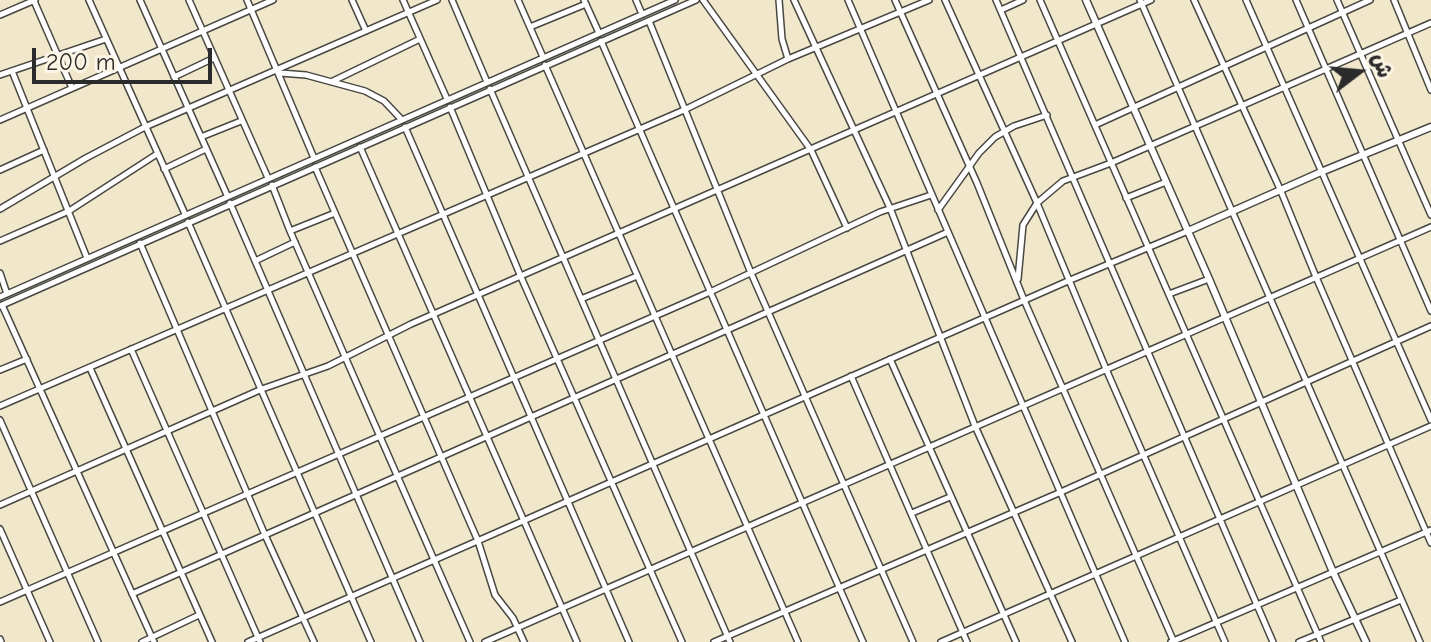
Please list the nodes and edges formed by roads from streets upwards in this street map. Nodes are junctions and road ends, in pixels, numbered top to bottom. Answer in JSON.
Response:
{"nodes":[{"id":1,"x":35,"y":0,"type":"edge"},
{"id":2,"x":89,"y":0,"type":"edge"},
{"id":3,"x":140,"y":0,"type":"edge"},
{"id":4,"x":189,"y":0,"type":"edge"},
{"id":5,"x":247,"y":0,"type":"edge"},
{"id":6,"x":273,"y":0,"type":"edge"},
{"id":7,"x":352,"y":0,"type":"edge"},
{"id":8,"x":403,"y":0,"type":"edge"},
{"id":9,"x":437,"y":0,"type":"edge"},
{"id":10,"x":452,"y":0,"type":"edge"},
{"id":11,"x":518,"y":0,"type":"edge"},
{"id":12,"x":636,"y":0,"type":"edge"},
{"id":13,"x":675,"y":0,"type":"edge"},
{"id":14,"x":696,"y":0,"type":"edge"},
{"id":15,"x":703,"y":0,"type":"edge"},
{"id":16,"x":779,"y":0,"type":"edge"},
{"id":17,"x":794,"y":0,"type":"edge"},
{"id":18,"x":848,"y":0,"type":"edge"},
{"id":19,"x":895,"y":0,"type":"edge"},
{"id":20,"x":929,"y":0,"type":"edge"},
{"id":21,"x":945,"y":0,"type":"edge"},
{"id":22,"x":996,"y":0,"type":"edge"},
{"id":23,"x":1023,"y":0,"type":"edge"},
{"id":24,"x":1040,"y":0,"type":"edge"},
{"id":25,"x":1086,"y":0,"type":"edge"},
{"id":26,"x":1151,"y":0,"type":"edge"},
{"id":27,"x":1194,"y":0,"type":"edge"},
{"id":28,"x":1246,"y":0,"type":"edge"},
{"id":29,"x":1296,"y":0,"type":"edge"},
{"id":30,"x":1337,"y":0,"type":"edge"},
{"id":31,"x":1370,"y":0,"type":"edge"},
{"id":32,"x":1394,"y":0,"type":"edge"},
{"id":33,"x":585,"y":2,"type":"edge"},
{"id":34,"x":1141,"y":2,"type":"edge"},
{"id":35,"x":251,"y":9,"type":"junction"},
{"id":36,"x":1001,"y":10,"type":"junction"},
{"id":37,"x":408,"y":12,"type":"junction"},
{"id":38,"x":900,"y":12,"type":"junction"},
{"id":39,"x":1343,"y":13,"type":"junction"},
{"id":40,"x":642,"y":14,"type":"junction"},
{"id":41,"x":0,"y":15,"type":"edge"},
{"id":42,"x":649,"y":21,"type":"junction"},
{"id":43,"x":1431,"y":23,"type":"edge"},
{"id":44,"x":1097,"y":24,"type":"junction"},
{"id":45,"x":530,"y":27,"type":"junction"},
{"id":46,"x":1308,"y":29,"type":"junction"},
{"id":47,"x":861,"y":30,"type":"junction"},
{"id":48,"x":202,"y":31,"type":"junction"},
{"id":49,"x":366,"y":31,"type":"junction"},
{"id":50,"x":599,"y":33,"type":"junction"},
{"id":51,"x":1409,"y":33,"type":"junction"},
{"id":52,"x":106,"y":39,"type":"junction"},
{"id":53,"x":420,"y":39,"type":"junction"},
{"id":54,"x":601,"y":41,"type":"junction"},
{"id":55,"x":1058,"y":41,"type":"junction"},
{"id":56,"x":815,"y":47,"type":"junction"},
{"id":57,"x":1267,"y":47,"type":"junction"},
{"id":58,"x":161,"y":48,"type":"junction"},
{"id":59,"x":1361,"y":54,"type":"junction"},
{"id":60,"x":58,"y":55,"type":"junction"},
{"id":61,"x":1021,"y":56,"type":"junction"},
{"id":62,"x":543,"y":57,"type":"junction"},
{"id":63,"x":214,"y":58,"type":"junction"},
{"id":64,"x":788,"y":59,"type":"junction"},
{"id":65,"x":545,"y":65,"type":"junction"},
{"id":66,"x":119,"y":67,"type":"junction"},
{"id":67,"x":1223,"y":67,"type":"junction"},
{"id":68,"x":1325,"y":70,"type":"junction"},
{"id":69,"x":12,"y":71,"type":"junction"},
{"id":70,"x":279,"y":72,"type":"junction"},
{"id":71,"x":758,"y":73,"type":"junction"},
{"id":72,"x":0,"y":75,"type":"edge"},
{"id":73,"x":978,"y":76,"type":"junction"},
{"id":74,"x":174,"y":77,"type":"junction"},
{"id":75,"x":333,"y":81,"type":"junction"},
{"id":76,"x":487,"y":82,"type":"junction"},
{"id":77,"x":1178,"y":87,"type":"junction"},
{"id":78,"x":1285,"y":87,"type":"junction"},
{"id":79,"x":72,"y":88,"type":"junction"},
{"id":80,"x":490,"y":89,"type":"junction"},
{"id":81,"x":1431,"y":90,"type":"edge"},
{"id":82,"x":229,"y":92,"type":"junction"},
{"id":83,"x":936,"y":94,"type":"junction"},
{"id":84,"x":447,"y":99,"type":"junction"},
{"id":85,"x":1241,"y":106,"type":"junction"},
{"id":86,"x":450,"y":107,"type":"junction"},
{"id":87,"x":1133,"y":107,"type":"junction"},
{"id":88,"x":26,"y":108,"type":"junction"},
{"id":89,"x":188,"y":110,"type":"junction"},
{"id":90,"x":684,"y":110,"type":"junction"},
{"id":91,"x":896,"y":112,"type":"junction"},
{"id":92,"x":1047,"y":115,"type":"junction"},
{"id":93,"x":0,"y":120,"type":"edge"},
{"id":94,"x":402,"y":120,"type":"junction"},
{"id":95,"x":241,"y":121,"type":"junction"},
{"id":96,"x":1095,"y":125,"type":"junction"},
{"id":97,"x":1196,"y":126,"type":"junction"},
{"id":98,"x":145,"y":127,"type":"junction"},
{"id":99,"x":405,"y":127,"type":"junction"},
{"id":100,"x":1431,"y":127,"type":"edge"},
{"id":101,"x":639,"y":129,"type":"junction"},
{"id":102,"x":854,"y":130,"type":"junction"},
{"id":103,"x":1003,"y":131,"type":"junction"},
{"id":104,"x":201,"y":137,"type":"junction"},
{"id":105,"x":1397,"y":139,"type":"junction"},
{"id":106,"x":1150,"y":146,"type":"junction"},
{"id":107,"x":360,"y":147,"type":"junction"},
{"id":108,"x":206,"y":149,"type":"junction"},
{"id":109,"x":44,"y":150,"type":"junction"},
{"id":110,"x":811,"y":150,"type":"junction"},
{"id":111,"x":584,"y":153,"type":"junction"},
{"id":112,"x":157,"y":154,"type":"junction"},
{"id":113,"x":1362,"y":154,"type":"junction"},
{"id":114,"x":314,"y":158,"type":"junction"},
{"id":115,"x":1111,"y":163,"type":"junction"},
{"id":116,"x":969,"y":166,"type":"junction"},
{"id":117,"x":315,"y":167,"type":"junction"},
{"id":118,"x":164,"y":169,"type":"junction"},
{"id":119,"x":0,"y":170,"type":"edge"},
{"id":120,"x":1321,"y":172,"type":"junction"},
{"id":121,"x":1073,"y":175,"type":"junction"},
{"id":122,"x":55,"y":177,"type":"junction"},
{"id":123,"x":268,"y":178,"type":"junction"},
{"id":124,"x":528,"y":178,"type":"junction"},
{"id":125,"x":1166,"y":182,"type":"junction"},
{"id":126,"x":272,"y":185,"type":"junction"},
{"id":127,"x":1280,"y":189,"type":"junction"},
{"id":128,"x":717,"y":190,"type":"junction"},
{"id":129,"x":227,"y":195,"type":"junction"},
{"id":130,"x":486,"y":195,"type":"junction"},
{"id":131,"x":931,"y":195,"type":"junction"},
{"id":132,"x":1126,"y":198,"type":"junction"},
{"id":133,"x":230,"y":203,"type":"junction"},
{"id":134,"x":1037,"y":203,"type":"junction"},
{"id":135,"x":890,"y":208,"type":"junction"},
{"id":136,"x":0,"y":209,"type":"edge"},
{"id":137,"x":674,"y":209,"type":"junction"},
{"id":138,"x":938,"y":210,"type":"junction"},
{"id":139,"x":69,"y":211,"type":"junction"},
{"id":140,"x":1232,"y":211,"type":"junction"},
{"id":141,"x":335,"y":213,"type":"junction"},
{"id":142,"x":442,"y":214,"type":"junction"},
{"id":143,"x":185,"y":215,"type":"junction"},
{"id":144,"x":1431,"y":215,"type":"edge"},
{"id":145,"x":188,"y":222,"type":"junction"},
{"id":146,"x":1431,"y":227,"type":"edge"},
{"id":147,"x":847,"y":228,"type":"junction"},
{"id":148,"x":290,"y":231,"type":"junction"},
{"id":149,"x":1188,"y":231,"type":"junction"},
{"id":150,"x":948,"y":232,"type":"junction"},
{"id":151,"x":398,"y":233,"type":"junction"},
{"id":152,"x":619,"y":234,"type":"junction"},
{"id":153,"x":0,"y":241,"type":"edge"},
{"id":154,"x":295,"y":242,"type":"junction"},
{"id":155,"x":1400,"y":242,"type":"junction"},
{"id":156,"x":140,"y":243,"type":"junction"},
{"id":157,"x":1148,"y":247,"type":"junction"},
{"id":158,"x":907,"y":252,"type":"junction"},
{"id":159,"x":353,"y":253,"type":"junction"},
{"id":160,"x":87,"y":258,"type":"junction"},
{"id":161,"x":1359,"y":258,"type":"junction"},
{"id":162,"x":562,"y":259,"type":"junction"},
{"id":163,"x":255,"y":261,"type":"junction"},
{"id":164,"x":1111,"y":263,"type":"junction"},
{"id":165,"x":0,"y":273,"type":"edge"},
{"id":166,"x":751,"y":273,"type":"junction"},
{"id":167,"x":309,"y":274,"type":"junction"},
{"id":168,"x":637,"y":276,"type":"junction"},
{"id":169,"x":521,"y":277,"type":"junction"},
{"id":170,"x":1316,"y":277,"type":"junction"},
{"id":171,"x":1209,"y":279,"type":"junction"},
{"id":172,"x":1068,"y":281,"type":"junction"},
{"id":173,"x":1018,"y":283,"type":"junction"},
{"id":174,"x":268,"y":291,"type":"junction"},
{"id":175,"x":710,"y":292,"type":"junction"},
{"id":176,"x":3,"y":295,"type":"edge"},
{"id":177,"x":1169,"y":295,"type":"junction"},
{"id":178,"x":478,"y":296,"type":"junction"},
{"id":179,"x":1270,"y":297,"type":"junction"},
{"id":180,"x":581,"y":299,"type":"junction"},
{"id":181,"x":1024,"y":300,"type":"junction"},
{"id":182,"x":1,"y":306,"type":"edge"},
{"id":183,"x":227,"y":309,"type":"junction"},
{"id":184,"x":1431,"y":311,"type":"edge"},
{"id":185,"x":769,"y":313,"type":"junction"},
{"id":186,"x":434,"y":314,"type":"junction"},
{"id":187,"x":654,"y":315,"type":"junction"},
{"id":188,"x":986,"y":317,"type":"junction"},
{"id":189,"x":1224,"y":318,"type":"junction"},
{"id":190,"x":1431,"y":326,"type":"edge"},
{"id":191,"x":177,"y":330,"type":"junction"},
{"id":192,"x":727,"y":331,"type":"junction"},
{"id":193,"x":1186,"y":334,"type":"junction"},
{"id":194,"x":389,"y":335,"type":"junction"},
{"id":195,"x":939,"y":337,"type":"junction"},
{"id":196,"x":600,"y":340,"type":"junction"},
{"id":197,"x":1396,"y":342,"type":"junction"},
{"id":198,"x":131,"y":349,"type":"junction"},
{"id":199,"x":1147,"y":350,"type":"junction"},
{"id":200,"x":673,"y":356,"type":"junction"},
{"id":201,"x":345,"y":357,"type":"junction"},
{"id":202,"x":557,"y":358,"type":"junction"},
{"id":203,"x":27,"y":359,"type":"junction"},
{"id":204,"x":890,"y":359,"type":"junction"},
{"id":205,"x":1352,"y":360,"type":"junction"},
{"id":206,"x":90,"y":368,"type":"junction"},
{"id":207,"x":1106,"y":369,"type":"junction"},
{"id":208,"x":0,"y":370,"type":"edge"},
{"id":209,"x":305,"y":373,"type":"junction"},
{"id":210,"x":851,"y":376,"type":"junction"},
{"id":211,"x":514,"y":377,"type":"junction"},
{"id":212,"x":617,"y":380,"type":"junction"},
{"id":213,"x":1305,"y":381,"type":"junction"},
{"id":214,"x":41,"y":389,"type":"junction"},
{"id":215,"x":262,"y":389,"type":"junction"},
{"id":216,"x":1062,"y":389,"type":"junction"},
{"id":217,"x":470,"y":396,"type":"junction"},
{"id":218,"x":805,"y":397,"type":"junction"},
{"id":219,"x":574,"y":398,"type":"junction"},
{"id":220,"x":1261,"y":401,"type":"junction"},
{"id":221,"x":1024,"y":405,"type":"junction"},
{"id":222,"x":0,"y":406,"type":"edge"},
{"id":223,"x":212,"y":412,"type":"junction"},
{"id":224,"x":764,"y":416,"type":"junction"},
{"id":225,"x":425,"y":417,"type":"junction"},
{"id":226,"x":531,"y":417,"type":"junction"},
{"id":227,"x":1223,"y":419,"type":"junction"},
{"id":228,"x":0,"y":420,"type":"edge"},
{"id":229,"x":1431,"y":423,"type":"edge"},
{"id":230,"x":975,"y":426,"type":"junction"},
{"id":231,"x":169,"y":431,"type":"junction"},
{"id":232,"x":1184,"y":435,"type":"junction"},
{"id":233,"x":379,"y":436,"type":"junction"},
{"id":234,"x":487,"y":436,"type":"junction"},
{"id":235,"x":709,"y":441,"type":"junction"},
{"id":236,"x":1388,"y":445,"type":"junction"},
{"id":237,"x":928,"y":447,"type":"junction"},
{"id":238,"x":127,"y":450,"type":"junction"},
{"id":239,"x":338,"y":453,"type":"junction"},
{"id":240,"x":1142,"y":454,"type":"junction"},
{"id":241,"x":441,"y":456,"type":"junction"},
{"id":242,"x":890,"y":464,"type":"junction"},
{"id":243,"x":654,"y":465,"type":"junction"},
{"id":244,"x":1344,"y":466,"type":"junction"},
{"id":245,"x":77,"y":471,"type":"junction"},
{"id":246,"x":297,"y":471,"type":"junction"},
{"id":247,"x":1100,"y":473,"type":"junction"},
{"id":248,"x":396,"y":476,"type":"junction"},
{"id":249,"x":612,"y":483,"type":"junction"},
{"id":250,"x":844,"y":484,"type":"junction"},
{"id":251,"x":1297,"y":486,"type":"junction"},
{"id":252,"x":32,"y":491,"type":"junction"},
{"id":253,"x":1061,"y":492,"type":"junction"},
{"id":254,"x":247,"y":493,"type":"junction"},
{"id":255,"x":356,"y":494,"type":"junction"},
{"id":256,"x":950,"y":497,"type":"junction"},
{"id":257,"x":568,"y":503,"type":"junction"},
{"id":258,"x":1258,"y":503,"type":"junction"},
{"id":259,"x":803,"y":504,"type":"junction"},
{"id":260,"x":0,"y":505,"type":"edge"},
{"id":261,"x":1014,"y":511,"type":"junction"},
{"id":262,"x":204,"y":513,"type":"junction"},
{"id":263,"x":314,"y":513,"type":"junction"},
{"id":264,"x":912,"y":513,"type":"junction"},
{"id":265,"x":1221,"y":519,"type":"junction"},
{"id":266,"x":524,"y":521,"type":"junction"},
{"id":267,"x":748,"y":528,"type":"junction"},
{"id":268,"x":0,"y":529,"type":"edge"},
{"id":269,"x":1428,"y":531,"type":"edge"},
{"id":270,"x":163,"y":532,"type":"junction"},
{"id":271,"x":966,"y":533,"type":"junction"},
{"id":272,"x":265,"y":535,"type":"junction"},
{"id":273,"x":1179,"y":537,"type":"junction"},
{"id":274,"x":478,"y":541,"type":"junction"},
{"id":275,"x":1431,"y":543,"type":"edge"},
{"id":276,"x":928,"y":549,"type":"junction"},
{"id":277,"x":114,"y":553,"type":"junction"},
{"id":278,"x":692,"y":553,"type":"junction"},
{"id":279,"x":1380,"y":553,"type":"junction"},
{"id":280,"x":221,"y":554,"type":"junction"},
{"id":281,"x":1137,"y":556,"type":"junction"},
{"id":282,"x":435,"y":561,"type":"junction"},
{"id":283,"x":881,"y":569,"type":"junction"},
{"id":284,"x":69,"y":571,"type":"junction"},
{"id":285,"x":650,"y":571,"type":"junction"},
{"id":286,"x":180,"y":572,"type":"junction"},
{"id":287,"x":1333,"y":572,"type":"junction"},
{"id":288,"x":1097,"y":574,"type":"junction"},
{"id":289,"x":392,"y":579,"type":"junction"},
{"id":290,"x":839,"y":588,"type":"junction"},
{"id":291,"x":27,"y":589,"type":"junction"},
{"id":292,"x":1296,"y":589,"type":"junction"},
{"id":293,"x":606,"y":590,"type":"junction"},
{"id":294,"x":1051,"y":593,"type":"junction"},
{"id":295,"x":132,"y":594,"type":"junction"},
{"id":296,"x":351,"y":597,"type":"junction"},
{"id":297,"x":1401,"y":600,"type":"junction"},
{"id":298,"x":0,"y":602,"type":"edge"},
{"id":299,"x":1257,"y":605,"type":"junction"},
{"id":300,"x":563,"y":608,"type":"junction"},
{"id":301,"x":785,"y":612,"type":"junction"},
{"id":302,"x":1004,"y":614,"type":"junction"},
{"id":303,"x":200,"y":615,"type":"junction"},
{"id":304,"x":302,"y":618,"type":"junction"},
{"id":305,"x":1354,"y":618,"type":"junction"},
{"id":306,"x":1217,"y":624,"type":"junction"},
{"id":307,"x":518,"y":629,"type":"junction"},
{"id":308,"x":963,"y":632,"type":"junction"},
{"id":309,"x":1317,"y":635,"type":"junction"},
{"id":310,"x":729,"y":639,"type":"edge"},
{"id":311,"x":153,"y":640,"type":"edge"},
{"id":312,"x":259,"y":640,"type":"edge"},
{"id":313,"x":50,"y":642,"type":"edge"},
{"id":314,"x":98,"y":642,"type":"edge"},
{"id":315,"x":142,"y":642,"type":"edge"},
{"id":316,"x":212,"y":642,"type":"edge"},
{"id":317,"x":248,"y":642,"type":"edge"},
{"id":318,"x":314,"y":642,"type":"edge"},
{"id":319,"x":371,"y":642,"type":"edge"},
{"id":320,"x":420,"y":642,"type":"edge"},
{"id":321,"x":470,"y":642,"type":"edge"},
{"id":322,"x":485,"y":642,"type":"edge"},
{"id":323,"x":524,"y":642,"type":"edge"},
{"id":324,"x":577,"y":642,"type":"edge"},
{"id":325,"x":629,"y":642,"type":"edge"},
{"id":326,"x":682,"y":642,"type":"edge"},
{"id":327,"x":714,"y":642,"type":"edge"},
{"id":328,"x":798,"y":642,"type":"edge"},
{"id":329,"x":863,"y":642,"type":"edge"},
{"id":330,"x":913,"y":642,"type":"edge"},
{"id":331,"x":941,"y":642,"type":"edge"},
{"id":332,"x":967,"y":642,"type":"edge"},
{"id":333,"x":1016,"y":642,"type":"edge"},
{"id":334,"x":1072,"y":642,"type":"edge"},
{"id":335,"x":1125,"y":642,"type":"edge"},
{"id":336,"x":1172,"y":642,"type":"edge"},
{"id":337,"x":1225,"y":642,"type":"edge"},
{"id":338,"x":1273,"y":642,"type":"edge"},
{"id":339,"x":1299,"y":642,"type":"edge"},
{"id":340,"x":1321,"y":642,"type":"edge"},
{"id":341,"x":1366,"y":642,"type":"edge"},
{"id":342,"x":1420,"y":642,"type":"edge"}],
"edges":[{"from":1,"to":41,"type":"street"},
{"from":1,"to":60,"type":"street"},
{"from":2,"to":52,"type":"street"},
{"from":3,"to":58,"type":"street"},
{"from":4,"to":48,"type":"street"},
{"from":5,"to":35,"type":"street"},
{"from":6,"to":35,"type":"street"},
{"from":7,"to":49,"type":"street"},
{"from":8,"to":37,"type":"street"},
{"from":9,"to":37,"type":"street"},
{"from":10,"to":76,"type":"street"},
{"from":11,"to":45,"type":"street"},
{"from":12,"to":40,"type":"street"},
{"from":13,"to":40,"type":"street"},
{"from":14,"to":42,"type":"street"},
{"from":15,"to":71,"type":"street"},
{"from":16,"to":64,"type":"street"},
{"from":17,"to":56,"type":"street"},
{"from":18,"to":47,"type":"street"},
{"from":19,"to":38,"type":"street"},
{"from":20,"to":38,"type":"street"},
{"from":21,"to":73,"type":"street"},
{"from":22,"to":36,"type":"street"},
{"from":23,"to":36,"type":"street"},
{"from":24,"to":55,"type":"street"},
{"from":25,"to":44,"type":"street"},
{"from":26,"to":34,"type":"street"},
{"from":27,"to":67,"type":"street"},
{"from":28,"to":57,"type":"street"},
{"from":29,"to":46,"type":"street"},
{"from":30,"to":39,"type":"street"},
{"from":31,"to":39,"type":"street"},
{"from":32,"to":51,"type":"street"},
{"from":33,"to":45,"type":"street"},
{"from":33,"to":50,"type":"street"},
{"from":34,"to":44,"type":"street"},
{"from":34,"to":77,"type":"street"},
{"from":35,"to":48,"type":"street"},
{"from":35,"to":70,"type":"street"},
{"from":36,"to":61,"type":"street"},
{"from":37,"to":49,"type":"street"},
{"from":37,"to":53,"type":"street"},
{"from":38,"to":47,"type":"street"},
{"from":38,"to":83,"type":"street"},
{"from":39,"to":46,"type":"street"},
{"from":39,"to":59,"type":"street"},
{"from":40,"to":50,"type":"street"},
{"from":42,"to":54,"type":"street"},
{"from":42,"to":90,"type":"street"},
{"from":43,"to":51,"type":"street"},
{"from":44,"to":55,"type":"street"},
{"from":44,"to":87,"type":"street"},
{"from":45,"to":62,"type":"street"},
{"from":46,"to":57,"type":"street"},
{"from":46,"to":68,"type":"street"},
{"from":47,"to":56,"type":"street"},
{"from":47,"to":91,"type":"street"},
{"from":48,"to":58,"type":"street"},
{"from":48,"to":63,"type":"street"},
{"from":49,"to":70,"type":"street"},
{"from":50,"to":62,"type":"street"},
{"from":51,"to":59,"type":"street"},
{"from":51,"to":81,"type":"street"},
{"from":52,"to":60,"type":"street"},
{"from":52,"to":66,"type":"street"},
{"from":53,"to":75,"type":"street"},
{"from":53,"to":84,"type":"street"},
{"from":54,"to":65,"type":"street"},
{"from":54,"to":101,"type":"street"},
{"from":55,"to":61,"type":"street"},
{"from":55,"to":96,"type":"street"},
{"from":56,"to":64,"type":"street"},
{"from":56,"to":102,"type":"street"},
{"from":57,"to":67,"type":"street"},
{"from":57,"to":78,"type":"street"},
{"from":58,"to":66,"type":"street"},
{"from":58,"to":74,"type":"street"},
{"from":59,"to":68,"type":"street"},
{"from":59,"to":105,"type":"street"},
{"from":60,"to":69,"type":"street"},
{"from":60,"to":79,"type":"street"},
{"from":61,"to":73,"type":"street"},
{"from":61,"to":92,"type":"street"},
{"from":62,"to":76,"type":"street"},
{"from":63,"to":74,"type":"street"},
{"from":63,"to":82,"type":"street"},
{"from":64,"to":71,"type":"street"},
{"from":65,"to":80,"type":"street"},
{"from":65,"to":111,"type":"street"},
{"from":66,"to":79,"type":"street"},
{"from":66,"to":98,"type":"street"},
{"from":67,"to":77,"type":"street"},
{"from":67,"to":85,"type":"street"},
{"from":68,"to":78,"type":"street"},
{"from":68,"to":113,"type":"street"},
{"from":69,"to":72,"type":"street"},
{"from":69,"to":88,"type":"street"},
{"from":70,"to":75,"type":"street"},
{"from":70,"to":82,"type":"street"},
{"from":70,"to":114,"type":"street"},
{"from":71,"to":90,"type":"street"},
{"from":71,"to":110,"type":"street"},
{"from":73,"to":83,"type":"street"},
{"from":73,"to":103,"type":"street"},
{"from":74,"to":89,"type":"street"},
{"from":75,"to":94,"type":"street"},
{"from":76,"to":84,"type":"street"},
{"from":77,"to":87,"type":"street"},
{"from":77,"to":97,"type":"street"},
{"from":78,"to":85,"type":"street"},
{"from":78,"to":120,"type":"street"},
{"from":79,"to":88,"type":"street"},
{"from":80,"to":86,"type":"street"},
{"from":80,"to":124,"type":"street"},
{"from":82,"to":89,"type":"street"},
{"from":82,"to":95,"type":"street"},
{"from":83,"to":91,"type":"street"},
{"from":83,"to":116,"type":"street"},
{"from":84,"to":94,"type":"street"},
{"from":85,"to":97,"type":"street"},
{"from":85,"to":127,"type":"street"},
{"from":86,"to":99,"type":"street"},
{"from":86,"to":130,"type":"street"},
{"from":87,"to":96,"type":"street"},
{"from":87,"to":106,"type":"street"},
{"from":88,"to":93,"type":"street"},
{"from":88,"to":109,"type":"street"},
{"from":89,"to":98,"type":"street"},
{"from":89,"to":104,"type":"street"},
{"from":90,"to":101,"type":"street"},
{"from":90,"to":128,"type":"street"},
{"from":91,"to":102,"type":"street"},
{"from":91,"to":131,"type":"street"},
{"from":92,"to":103,"type":"street"},
{"from":92,"to":121,"type":"street"},
{"from":94,"to":114,"type":"street"},
{"from":95,"to":104,"type":"street"},
{"from":95,"to":123,"type":"street"},
{"from":96,"to":115,"type":"street"},
{"from":97,"to":106,"type":"street"},
{"from":97,"to":140,"type":"street"},
{"from":98,"to":112,"type":"street"},
{"from":98,"to":122,"type":"street"},
{"from":99,"to":107,"type":"street"},
{"from":99,"to":142,"type":"street"},
{"from":100,"to":105,"type":"street"},
{"from":101,"to":111,"type":"street"},
{"from":101,"to":137,"type":"street"},
{"from":102,"to":110,"type":"street"},
{"from":102,"to":135,"type":"street"},
{"from":103,"to":116,"type":"street"},
{"from":103,"to":134,"type":"street"},
{"from":104,"to":108,"type":"street"},
{"from":105,"to":113,"type":"street"},
{"from":105,"to":144,"type":"street"},
{"from":106,"to":115,"type":"street"},
{"from":106,"to":125,"type":"street"},
{"from":107,"to":117,"type":"street"},
{"from":107,"to":151,"type":"street"},
{"from":108,"to":118,"type":"street"},
{"from":108,"to":129,"type":"street"},
{"from":109,"to":119,"type":"street"},
{"from":109,"to":122,"type":"street"},
{"from":110,"to":128,"type":"street"},
{"from":110,"to":147,"type":"street"},
{"from":111,"to":124,"type":"street"},
{"from":111,"to":152,"type":"street"},
{"from":112,"to":118,"type":"street"},
{"from":112,"to":139,"type":"street"},
{"from":113,"to":120,"type":"street"},
{"from":113,"to":155,"type":"street"},
{"from":114,"to":123,"type":"street"},
{"from":115,"to":121,"type":"street"},
{"from":115,"to":132,"type":"street"},
{"from":116,"to":138,"type":"street"},
{"from":116,"to":173,"type":"street"},
{"from":117,"to":126,"type":"street"},
{"from":117,"to":141,"type":"street"},
{"from":118,"to":143,"type":"street"},
{"from":120,"to":127,"type":"street"},
{"from":120,"to":161,"type":"street"},
{"from":121,"to":134,"type":"street"},
{"from":121,"to":164,"type":"street"},
{"from":122,"to":136,"type":"street"},
{"from":122,"to":139,"type":"street"},
{"from":123,"to":129,"type":"street"},
{"from":124,"to":130,"type":"street"},
{"from":124,"to":162,"type":"street"},
{"from":125,"to":132,"type":"street"},
{"from":125,"to":149,"type":"street"},
{"from":126,"to":133,"type":"street"},
{"from":126,"to":148,"type":"street"},
{"from":127,"to":140,"type":"street"},
{"from":127,"to":170,"type":"street"},
{"from":128,"to":137,"type":"street"},
{"from":128,"to":166,"type":"street"},
{"from":129,"to":143,"type":"street"},
{"from":130,"to":142,"type":"street"},
{"from":130,"to":169,"type":"street"},
{"from":131,"to":135,"type":"street"},
{"from":131,"to":138,"type":"street"},
{"from":132,"to":157,"type":"street"},
{"from":133,"to":145,"type":"street"},
{"from":133,"to":163,"type":"street"},
{"from":134,"to":172,"type":"street"},
{"from":134,"to":173,"type":"street"},
{"from":135,"to":147,"type":"street"},
{"from":135,"to":158,"type":"street"},
{"from":137,"to":152,"type":"street"},
{"from":137,"to":175,"type":"street"},
{"from":138,"to":150,"type":"street"},
{"from":139,"to":153,"type":"street"},
{"from":139,"to":160,"type":"street"},
{"from":140,"to":149,"type":"street"},
{"from":140,"to":179,"type":"street"},
{"from":141,"to":148,"type":"street"},
{"from":141,"to":159,"type":"street"},
{"from":142,"to":151,"type":"street"},
{"from":142,"to":178,"type":"street"},
{"from":143,"to":160,"type":"street"},
{"from":145,"to":156,"type":"street"},
{"from":145,"to":183,"type":"street"},
{"from":146,"to":155,"type":"street"},
{"from":147,"to":166,"type":"street"},
{"from":148,"to":154,"type":"street"},
{"from":149,"to":157,"type":"street"},
{"from":149,"to":171,"type":"street"},
{"from":150,"to":158,"type":"street"},
{"from":150,"to":188,"type":"street"},
{"from":151,"to":159,"type":"street"},
{"from":151,"to":186,"type":"street"},
{"from":152,"to":162,"type":"street"},
{"from":152,"to":168,"type":"street"},
{"from":154,"to":163,"type":"street"},
{"from":154,"to":167,"type":"street"},
{"from":155,"to":161,"type":"street"},
{"from":155,"to":184,"type":"street"},
{"from":156,"to":182,"type":"street"},
{"from":156,"to":191,"type":"street"},
{"from":157,"to":164,"type":"street"},
{"from":157,"to":177,"type":"street"},
{"from":158,"to":185,"type":"street"},
{"from":158,"to":195,"type":"street"},
{"from":159,"to":167,"type":"street"},
{"from":159,"to":194,"type":"street"},
{"from":160,"to":176,"type":"street"},
{"from":161,"to":170,"type":"street"},
{"from":161,"to":197,"type":"street"},
{"from":162,"to":169,"type":"street"},
{"from":162,"to":180,"type":"street"},
{"from":163,"to":174,"type":"street"},
{"from":164,"to":172,"type":"street"},
{"from":164,"to":199,"type":"street"},
{"from":165,"to":176,"type":"street"},
{"from":166,"to":175,"type":"street"},
{"from":166,"to":185,"type":"street"},
{"from":167,"to":174,"type":"street"},
{"from":167,"to":201,"type":"street"},
{"from":168,"to":180,"type":"street"},
{"from":168,"to":187,"type":"street"},
{"from":169,"to":178,"type":"street"},
{"from":169,"to":202,"type":"street"},
{"from":170,"to":179,"type":"street"},
{"from":170,"to":205,"type":"street"},
{"from":171,"to":177,"type":"street"},
{"from":171,"to":189,"type":"street"},
{"from":172,"to":181,"type":"street"},
{"from":172,"to":207,"type":"street"},
{"from":173,"to":181,"type":"street"},
{"from":174,"to":183,"type":"street"},
{"from":174,"to":209,"type":"street"},
{"from":175,"to":187,"type":"street"},
{"from":175,"to":192,"type":"street"},
{"from":177,"to":193,"type":"street"},
{"from":178,"to":186,"type":"street"},
{"from":178,"to":211,"type":"street"},
{"from":179,"to":189,"type":"street"},
{"from":179,"to":213,"type":"street"},
{"from":180,"to":196,"type":"street"},
{"from":181,"to":188,"type":"street"},
{"from":181,"to":216,"type":"street"},
{"from":182,"to":203,"type":"street"},
{"from":183,"to":191,"type":"street"},
{"from":183,"to":215,"type":"street"},
{"from":185,"to":192,"type":"street"},
{"from":185,"to":218,"type":"street"},
{"from":186,"to":194,"type":"street"},
{"from":186,"to":217,"type":"street"},
{"from":187,"to":196,"type":"street"},
{"from":187,"to":200,"type":"street"},
{"from":188,"to":195,"type":"street"},
{"from":188,"to":221,"type":"street"},
{"from":189,"to":193,"type":"street"},
{"from":189,"to":220,"type":"street"},
{"from":190,"to":197,"type":"street"},
{"from":191,"to":198,"type":"street"},
{"from":191,"to":223,"type":"street"},
{"from":192,"to":200,"type":"street"},
{"from":192,"to":224,"type":"street"},
{"from":193,"to":199,"type":"street"},
{"from":193,"to":227,"type":"street"},
{"from":194,"to":201,"type":"street"},
{"from":194,"to":225,"type":"street"},
{"from":195,"to":204,"type":"street"},
{"from":195,"to":230,"type":"street"},
{"from":196,"to":202,"type":"street"},
{"from":196,"to":212,"type":"street"},
{"from":197,"to":205,"type":"street"},
{"from":197,"to":229,"type":"street"},
{"from":198,"to":206,"type":"street"},
{"from":198,"to":231,"type":"street"},
{"from":199,"to":207,"type":"street"},
{"from":199,"to":232,"type":"street"},
{"from":200,"to":212,"type":"street"},
{"from":200,"to":235,"type":"street"},
{"from":201,"to":209,"type":"street"},
{"from":201,"to":233,"type":"street"},
{"from":202,"to":211,"type":"street"},
{"from":202,"to":219,"type":"street"},
{"from":203,"to":208,"type":"street"},
{"from":203,"to":214,"type":"street"},
{"from":204,"to":210,"type":"street"},
{"from":204,"to":237,"type":"street"},
{"from":205,"to":213,"type":"street"},
{"from":205,"to":236,"type":"street"},
{"from":206,"to":214,"type":"street"},
{"from":206,"to":238,"type":"street"},
{"from":207,"to":216,"type":"street"},
{"from":207,"to":240,"type":"street"},
{"from":209,"to":215,"type":"street"},
{"from":209,"to":239,"type":"street"},
{"from":210,"to":218,"type":"street"},
{"from":210,"to":242,"type":"street"},
{"from":211,"to":217,"type":"street"},
{"from":211,"to":226,"type":"street"},
{"from":212,"to":219,"type":"street"},
{"from":212,"to":243,"type":"street"},
{"from":213,"to":220,"type":"street"},
{"from":213,"to":244,"type":"street"},
{"from":214,"to":222,"type":"street"},
{"from":214,"to":245,"type":"street"},
{"from":215,"to":223,"type":"street"},
{"from":215,"to":246,"type":"street"},
{"from":216,"to":221,"type":"street"},
{"from":216,"to":247,"type":"street"},
{"from":217,"to":225,"type":"street"},
{"from":217,"to":234,"type":"street"},
{"from":218,"to":224,"type":"street"},
{"from":218,"to":250,"type":"street"},
{"from":219,"to":226,"type":"street"},
{"from":219,"to":249,"type":"street"},
{"from":220,"to":227,"type":"street"},
{"from":220,"to":251,"type":"street"},
{"from":221,"to":230,"type":"street"},
{"from":221,"to":253,"type":"street"},
{"from":223,"to":231,"type":"street"},
{"from":223,"to":254,"type":"street"},
{"from":224,"to":235,"type":"street"},
{"from":224,"to":259,"type":"street"},
{"from":225,"to":233,"type":"street"},
{"from":225,"to":241,"type":"street"},
{"from":226,"to":234,"type":"street"},
{"from":226,"to":257,"type":"street"},
{"from":227,"to":232,"type":"street"},
{"from":227,"to":258,"type":"street"},
{"from":228,"to":252,"type":"street"},
{"from":229,"to":236,"type":"street"},
{"from":230,"to":237,"type":"street"},
{"from":230,"to":261,"type":"street"},
{"from":231,"to":238,"type":"street"},
{"from":231,"to":262,"type":"street"},
{"from":232,"to":240,"type":"street"},
{"from":232,"to":265,"type":"street"},
{"from":233,"to":239,"type":"street"},
{"from":233,"to":248,"type":"street"},
{"from":234,"to":241,"type":"street"},
{"from":234,"to":266,"type":"street"},
{"from":235,"to":243,"type":"street"},
{"from":235,"to":267,"type":"street"},
{"from":236,"to":244,"type":"street"},
{"from":236,"to":269,"type":"street"},
{"from":237,"to":242,"type":"street"},
{"from":237,"to":256,"type":"street"},
{"from":238,"to":245,"type":"street"},
{"from":238,"to":270,"type":"street"},
{"from":239,"to":246,"type":"street"},
{"from":239,"to":255,"type":"street"},
{"from":240,"to":247,"type":"street"},
{"from":240,"to":273,"type":"street"},
{"from":241,"to":248,"type":"street"},
{"from":241,"to":274,"type":"street"},
{"from":242,"to":250,"type":"street"},
{"from":242,"to":264,"type":"street"},
{"from":243,"to":249,"type":"street"},
{"from":243,"to":278,"type":"street"},
{"from":244,"to":251,"type":"street"},
{"from":244,"to":279,"type":"street"},
{"from":245,"to":252,"type":"street"},
{"from":245,"to":277,"type":"street"},
{"from":246,"to":254,"type":"street"},
{"from":246,"to":263,"type":"street"},
{"from":247,"to":253,"type":"street"},
{"from":247,"to":281,"type":"street"},
{"from":248,"to":255,"type":"street"},
{"from":248,"to":282,"type":"street"},
{"from":249,"to":257,"type":"street"},
{"from":249,"to":285,"type":"street"},
{"from":250,"to":259,"type":"street"},
{"from":250,"to":283,"type":"street"},
{"from":251,"to":258,"type":"street"},
{"from":251,"to":287,"type":"street"},
{"from":252,"to":260,"type":"street"},
{"from":252,"to":284,"type":"street"},
{"from":253,"to":261,"type":"street"},
{"from":253,"to":288,"type":"street"},
{"from":254,"to":262,"type":"street"},
{"from":254,"to":272,"type":"street"},
{"from":255,"to":263,"type":"street"},
{"from":255,"to":289,"type":"street"},
{"from":256,"to":264,"type":"street"},
{"from":256,"to":271,"type":"street"},
{"from":257,"to":266,"type":"street"},
{"from":257,"to":293,"type":"street"},
{"from":258,"to":265,"type":"street"},
{"from":258,"to":292,"type":"street"},
{"from":259,"to":267,"type":"street"},
{"from":259,"to":290,"type":"street"},
{"from":261,"to":271,"type":"street"},
{"from":261,"to":294,"type":"street"},
{"from":262,"to":270,"type":"street"},
{"from":262,"to":280,"type":"street"},
{"from":263,"to":272,"type":"street"},
{"from":263,"to":296,"type":"street"},
{"from":264,"to":276,"type":"street"},
{"from":265,"to":273,"type":"street"},
{"from":265,"to":299,"type":"street"},
{"from":266,"to":274,"type":"street"},
{"from":266,"to":300,"type":"street"},
{"from":267,"to":278,"type":"street"},
{"from":267,"to":301,"type":"street"},
{"from":268,"to":291,"type":"street"},
{"from":269,"to":275,"type":"street"},
{"from":269,"to":279,"type":"street"},
{"from":270,"to":277,"type":"street"},
{"from":270,"to":286,"type":"street"},
{"from":271,"to":276,"type":"street"},
{"from":271,"to":302,"type":"street"},
{"from":272,"to":280,"type":"street"},
{"from":272,"to":304,"type":"street"},
{"from":273,"to":281,"type":"street"},
{"from":273,"to":306,"type":"street"},
{"from":274,"to":282,"type":"street"},
{"from":274,"to":307,"type":"street"},
{"from":276,"to":283,"type":"street"},
{"from":276,"to":308,"type":"street"},
{"from":277,"to":284,"type":"street"},
{"from":277,"to":295,"type":"street"},
{"from":278,"to":285,"type":"street"},
{"from":278,"to":310,"type":"street"},
{"from":279,"to":287,"type":"street"},
{"from":279,"to":297,"type":"street"},
{"from":280,"to":286,"type":"street"},
{"from":280,"to":312,"type":"street"},
{"from":281,"to":288,"type":"street"},
{"from":281,"to":336,"type":"street"},
{"from":282,"to":289,"type":"street"},
{"from":282,"to":321,"type":"street"},
{"from":283,"to":290,"type":"street"},
{"from":283,"to":330,"type":"street"},
{"from":284,"to":291,"type":"street"},
{"from":284,"to":314,"type":"street"},
{"from":285,"to":293,"type":"street"},
{"from":285,"to":326,"type":"street"},
{"from":286,"to":295,"type":"street"},
{"from":286,"to":303,"type":"street"},
{"from":287,"to":292,"type":"street"},
{"from":287,"to":305,"type":"street"},
{"from":288,"to":294,"type":"street"},
{"from":288,"to":335,"type":"street"},
{"from":289,"to":296,"type":"street"},
{"from":289,"to":320,"type":"street"},
{"from":290,"to":301,"type":"street"},
{"from":290,"to":329,"type":"street"},
{"from":291,"to":298,"type":"street"},
{"from":291,"to":313,"type":"street"},
{"from":292,"to":299,"type":"street"},
{"from":292,"to":309,"type":"street"},
{"from":293,"to":300,"type":"street"},
{"from":293,"to":325,"type":"street"},
{"from":294,"to":302,"type":"street"},
{"from":294,"to":334,"type":"street"},
{"from":295,"to":311,"type":"street"},
{"from":296,"to":304,"type":"street"},
{"from":296,"to":319,"type":"street"},
{"from":297,"to":305,"type":"street"},
{"from":297,"to":342,"type":"street"},
{"from":299,"to":306,"type":"street"},
{"from":299,"to":338,"type":"street"},
{"from":300,"to":307,"type":"street"},
{"from":300,"to":324,"type":"street"},
{"from":301,"to":310,"type":"street"},
{"from":301,"to":328,"type":"street"},
{"from":302,"to":308,"type":"street"},
{"from":302,"to":333,"type":"street"},
{"from":303,"to":311,"type":"street"},
{"from":303,"to":316,"type":"street"},
{"from":304,"to":312,"type":"street"},
{"from":304,"to":318,"type":"street"},
{"from":305,"to":309,"type":"street"},
{"from":305,"to":341,"type":"street"},
{"from":306,"to":336,"type":"street"},
{"from":306,"to":337,"type":"street"},
{"from":307,"to":322,"type":"street"},
{"from":307,"to":323,"type":"street"},
{"from":308,"to":331,"type":"street"},
{"from":308,"to":332,"type":"street"},
{"from":309,"to":339,"type":"street"},
{"from":309,"to":340,"type":"street"},
{"from":310,"to":327,"type":"street"},
{"from":311,"to":315,"type":"street"},
{"from":312,"to":317,"type":"street"}]}
